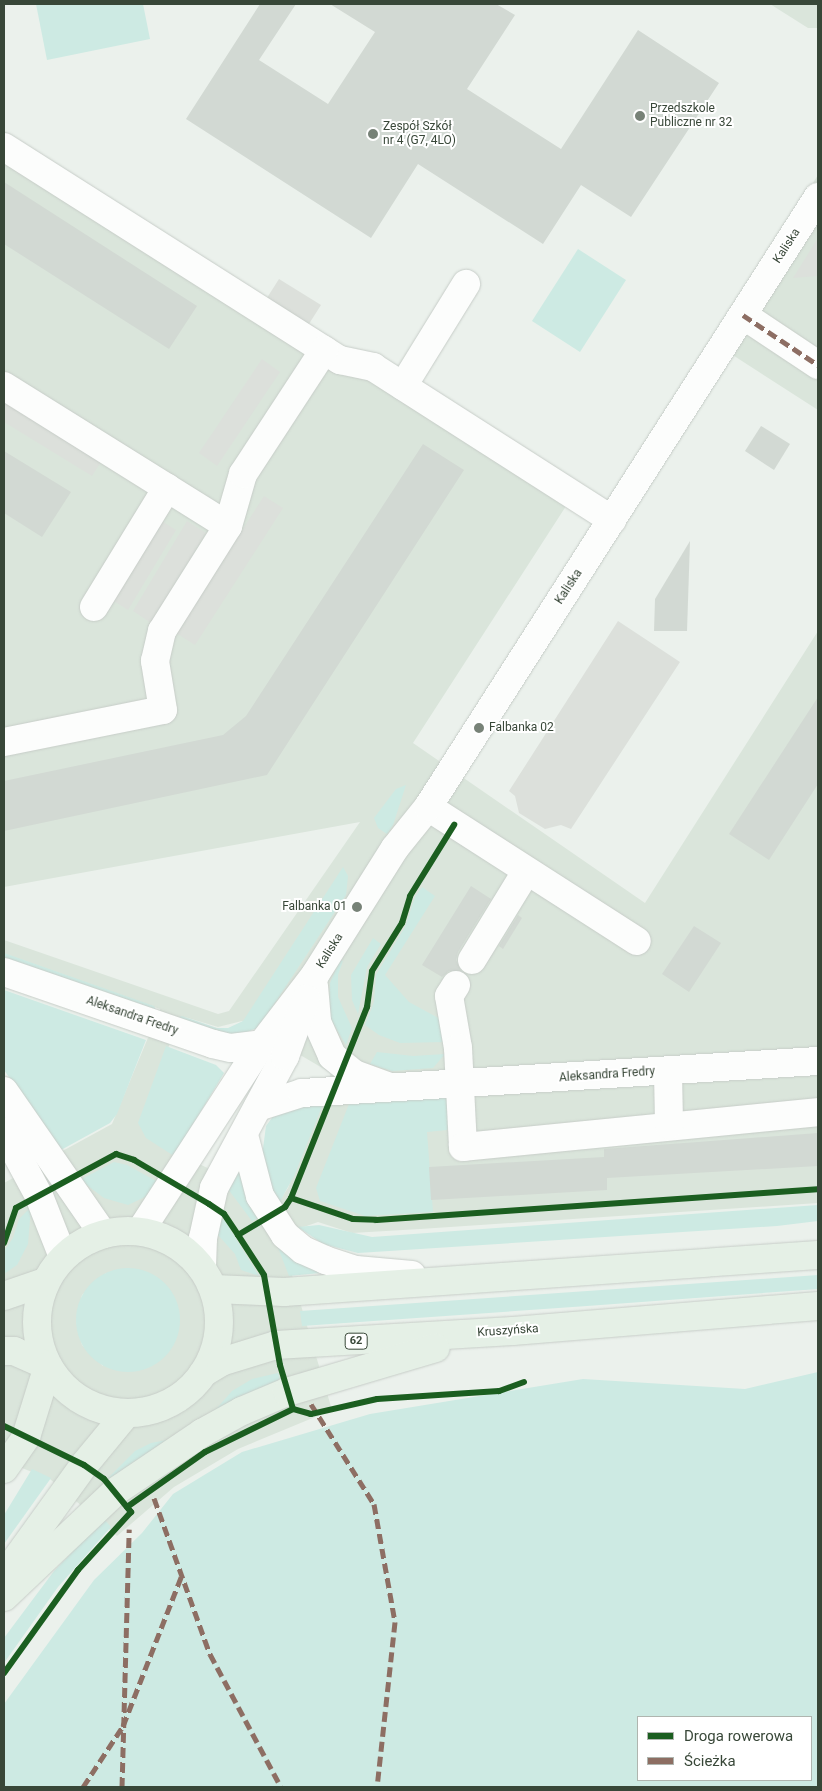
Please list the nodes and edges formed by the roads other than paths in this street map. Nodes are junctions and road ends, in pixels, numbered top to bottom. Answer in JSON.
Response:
{"nodes":[{"id":1,"x":4,"y":147,"type":"edge"},
{"id":2,"x":818,"y":197,"type":"edge"},
{"id":3,"x":466,"y":284,"type":"dead end"},
{"id":4,"x":743,"y":315,"type":"junction"},
{"id":5,"x":324,"y":350,"type":"junction"},
{"id":6,"x":818,"y":365,"type":"edge"},
{"id":7,"x":4,"y":386,"type":"edge"},
{"id":8,"x":403,"y":386,"type":"junction"},
{"id":9,"x":167,"y":488,"type":"junction"},
{"id":10,"x":612,"y":520,"type":"junction"},
{"id":11,"x":228,"y":526,"type":"junction"},
{"id":12,"x":94,"y":607,"type":"dead end"},
{"id":13,"x":4,"y":742,"type":"edge"},
{"id":14,"x":428,"y":807,"type":"junction"},
{"id":15,"x":526,"y":872,"type":"junction"},
{"id":16,"x":637,"y":941,"type":"dead end"},
{"id":17,"x":472,"y":960,"type":"dead end"},
{"id":18,"x":4,"y":972,"type":"edge"},
{"id":19,"x":315,"y":975,"type":"junction"},
{"id":20,"x":456,"y":986,"type":"dead end"},
{"id":21,"x":262,"y":1044,"type":"junction"},
{"id":22,"x":818,"y":1062,"type":"edge"},
{"id":23,"x":668,"y":1071,"type":"junction"},
{"id":24,"x":458,"y":1085,"type":"junction"},
{"id":25,"x":395,"y":1089,"type":"junction"},
{"id":26,"x":4,"y":1091,"type":"edge"},
{"id":27,"x":258,"y":1107,"type":"junction"},
{"id":28,"x":818,"y":1112,"type":"edge"},
{"id":29,"x":669,"y":1124,"type":"junction"},
{"id":30,"x":4,"y":1131,"type":"edge"},
{"id":31,"x":244,"y":1135,"type":"junction"},
{"id":32,"x":141,"y":1230,"type":"junction"},
{"id":33,"x":103,"y":1234,"type":"junction"},
{"id":34,"x":818,"y":1256,"type":"edge"},
{"id":35,"x":63,"y":1257,"type":"junction"},
{"id":36,"x":208,"y":1278,"type":"junction"},
{"id":37,"x":493,"y":1278,"type":"junction"},
{"id":38,"x":45,"y":1282,"type":"junction"},
{"id":39,"x":4,"y":1296,"type":"edge"},
{"id":40,"x":818,"y":1306,"type":"edge"},
{"id":41,"x":513,"y":1331,"type":"junction"},
{"id":42,"x":4,"y":1351,"type":"edge"},
{"id":43,"x":48,"y":1366,"type":"junction"},
{"id":44,"x":204,"y":1373,"type":"junction"},
{"id":45,"x":126,"y":1414,"type":"junction"},
{"id":46,"x":4,"y":1469,"type":"edge"},
{"id":47,"x":4,"y":1576,"type":"edge"},
{"id":48,"x":4,"y":1597,"type":"edge"}],
"edges":[{"from":1,"to":5,"type":"street"},
{"from":2,"to":4,"type":"street","name":"Kaliska"},
{"from":3,"to":8,"type":"street"},
{"from":4,"to":6,"type":"street"},
{"from":4,"to":10,"type":"street","name":"Kaliska"},
{"from":5,"to":8,"type":"street"},
{"from":5,"to":11,"type":"street"},
{"from":7,"to":9,"type":"street"},
{"from":8,"to":10,"type":"street"},
{"from":9,"to":11,"type":"street"},
{"from":9,"to":12,"type":"street"},
{"from":10,"to":14,"type":"street","name":"Kaliska"},
{"from":11,"to":13,"type":"street"},
{"from":14,"to":15,"type":"street"},
{"from":14,"to":19,"type":"street","name":"Kaliska"},
{"from":15,"to":16,"type":"street"},
{"from":15,"to":17,"type":"street"},
{"from":18,"to":21,"type":"street","name":"Aleksandra Fredry"},
{"from":19,"to":21,"type":"street","name":"Kaliska"},
{"from":19,"to":25,"type":"street","name":"Aleksandra Fredry"},
{"from":19,"to":27,"type":"street","name":"Kaliska"},
{"from":20,"to":24,"type":"street"},
{"from":21,"to":32,"type":"street","name":"Kaliska"},
{"from":22,"to":23,"type":"street","name":"Aleksandra Fredry"},
{"from":23,"to":24,"type":"street","name":"Aleksandra Fredry"},
{"from":23,"to":29,"type":"street"},
{"from":24,"to":25,"type":"street","name":"Aleksandra Fredry"},
{"from":24,"to":29,"type":"street"},
{"from":25,"to":27,"type":"street","name":"Aleksandra Fredry"},
{"from":26,"to":33,"type":"street"},
{"from":27,"to":31,"type":"street","name":"Kaliska"},
{"from":28,"to":29,"type":"street"},
{"from":30,"to":35,"type":"street"},
{"from":31,"to":36,"type":"street","name":"Kaliska"},
{"from":31,"to":37,"type":"street"},
{"from":32,"to":33,"type":"main road","number":"62"},
{"from":32,"to":36,"type":"main road","number":"62"},
{"from":33,"to":35,"type":"main road","number":"62"},
{"from":34,"to":37,"type":"main road"},
{"from":35,"to":38,"type":"main road","number":"62"},
{"from":36,"to":37,"type":"main road"},
{"from":36,"to":44,"type":"main road","number":"62"},
{"from":38,"to":39,"type":"main road"},
{"from":38,"to":43,"type":"main road","number":"62"},
{"from":40,"to":41,"type":"main road","name":"Kruszyńska","number":"62"},
{"from":41,"to":44,"type":"main road","name":"Kruszyńska","number":"62"},
{"from":41,"to":48,"type":"main road"},
{"from":42,"to":43,"type":"main road","number":"62"},
{"from":43,"to":45,"type":"main road","number":"62"},
{"from":43,"to":46,"type":"main road"},
{"from":44,"to":45,"type":"main road","number":"62"},
{"from":45,"to":47,"type":"main road"}]}
